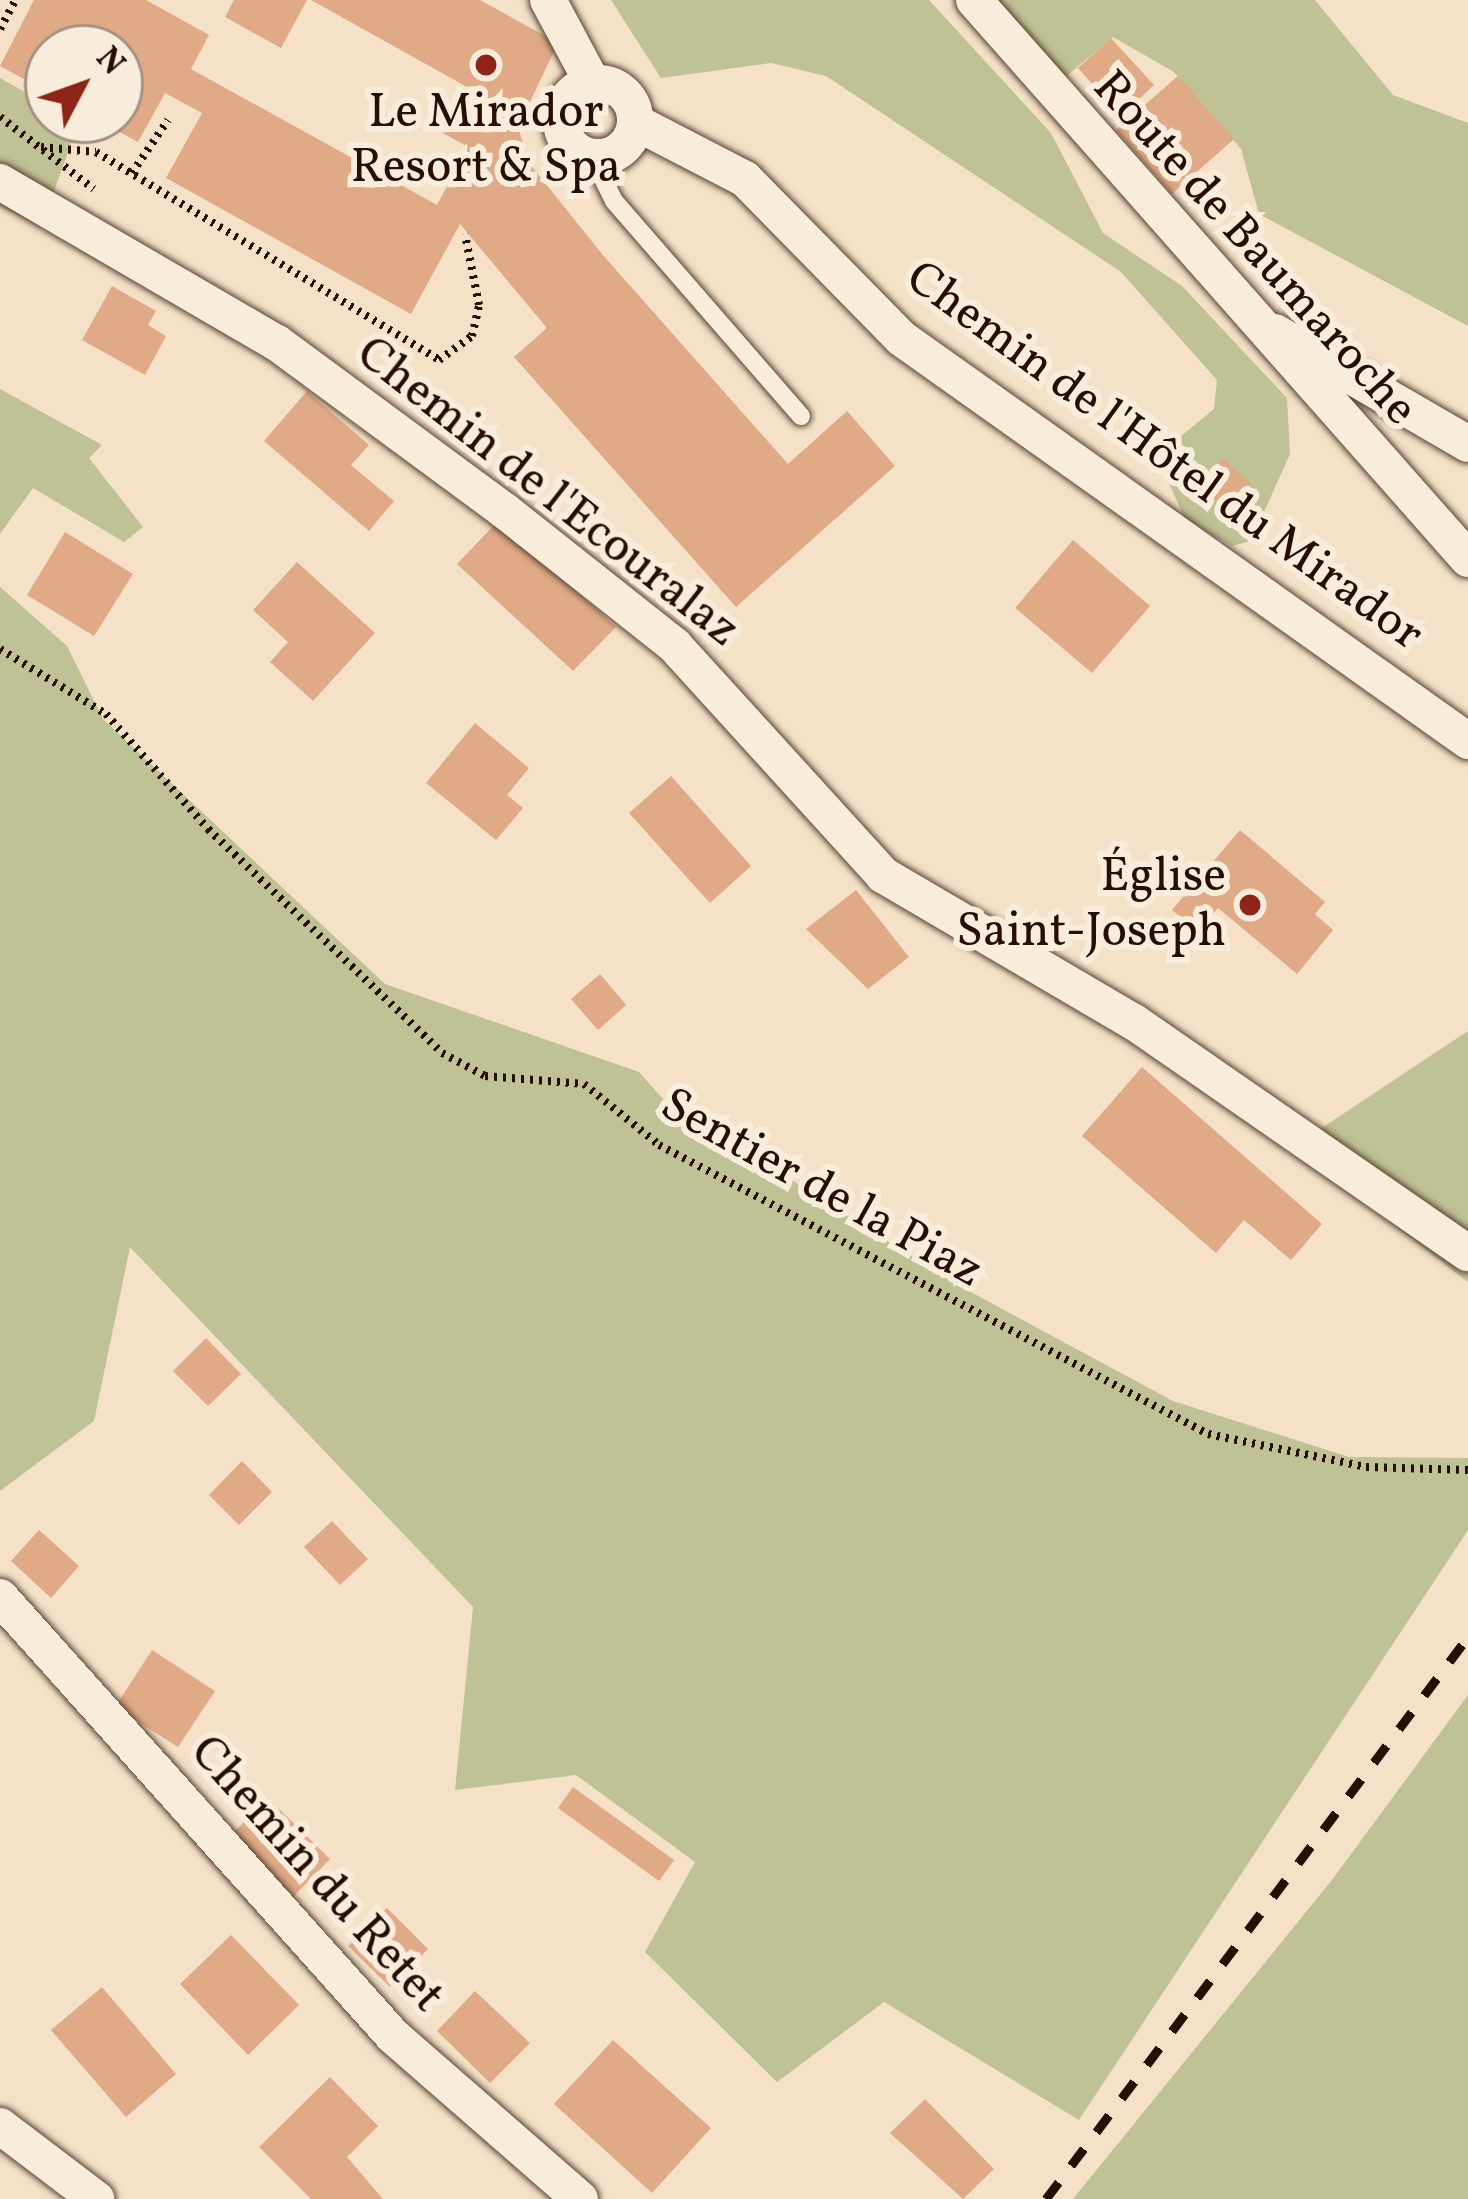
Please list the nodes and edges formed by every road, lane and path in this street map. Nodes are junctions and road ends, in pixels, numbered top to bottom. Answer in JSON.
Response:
{"nodes":[{"id":1,"x":548,"y":0,"type":"edge"},
{"id":2,"x":974,"y":0,"type":"edge"},
{"id":3,"x":15,"y":1,"type":"edge"},
{"id":4,"x":0,"y":29,"type":"edge"},
{"id":5,"x":593,"y":84,"type":"junction"},
{"id":6,"x":168,"y":120,"type":"dead end"},
{"id":7,"x":635,"y":122,"type":"junction"},
{"id":8,"x":41,"y":147,"type":"dead end"},
{"id":9,"x":592,"y":157,"type":"junction"},
{"id":10,"x":132,"y":173,"type":"junction"},
{"id":11,"x":0,"y":182,"type":"edge"},
{"id":12,"x":465,"y":234,"type":"dead end"},
{"id":13,"x":1261,"y":326,"type":"junction"},
{"id":14,"x":801,"y":416,"type":"dead end"},
{"id":15,"x":1468,"y":443,"type":"edge"},
{"id":16,"x":1468,"y":559,"type":"edge"},
{"id":17,"x":0,"y":649,"type":"edge"},
{"id":18,"x":1468,"y":741,"type":"edge"},
{"id":19,"x":1468,"y":1253,"type":"edge"},
{"id":20,"x":1468,"y":1470,"type":"edge"},
{"id":21,"x":0,"y":1598,"type":"edge"},
{"id":22,"x":0,"y":2126,"type":"edge"},
{"id":23,"x":96,"y":2199,"type":"edge"},
{"id":24,"x":580,"y":2199,"type":"edge"}],
"edges":[{"from":1,"to":5,"type":"street"},
{"from":2,"to":13,"type":"street","name":"Route de Baumaroche"},
{"from":3,"to":4,"type":"path"},
{"from":5,"to":7,"type":"street"},
{"from":5,"to":9,"type":"street"},
{"from":6,"to":10,"type":"path"},
{"from":7,"to":9,"type":"street"},
{"from":7,"to":18,"type":"street","name":"Chemin de l'Hôtel du Mirador"},
{"from":8,"to":10,"type":"path"},
{"from":9,"to":14,"type":"lane"},
{"from":10,"to":12,"type":"path"},
{"from":11,"to":19,"type":"street","name":"Chemin de l'Ecouralaz"},
{"from":13,"to":15,"type":"street"},
{"from":13,"to":16,"type":"street","name":"Route de Baumaroche"},
{"from":17,"to":20,"type":"path","name":"Sentier de la Piaz"},
{"from":21,"to":24,"type":"street","name":"Chemin du Retet"},
{"from":22,"to":23,"type":"street"}]}
